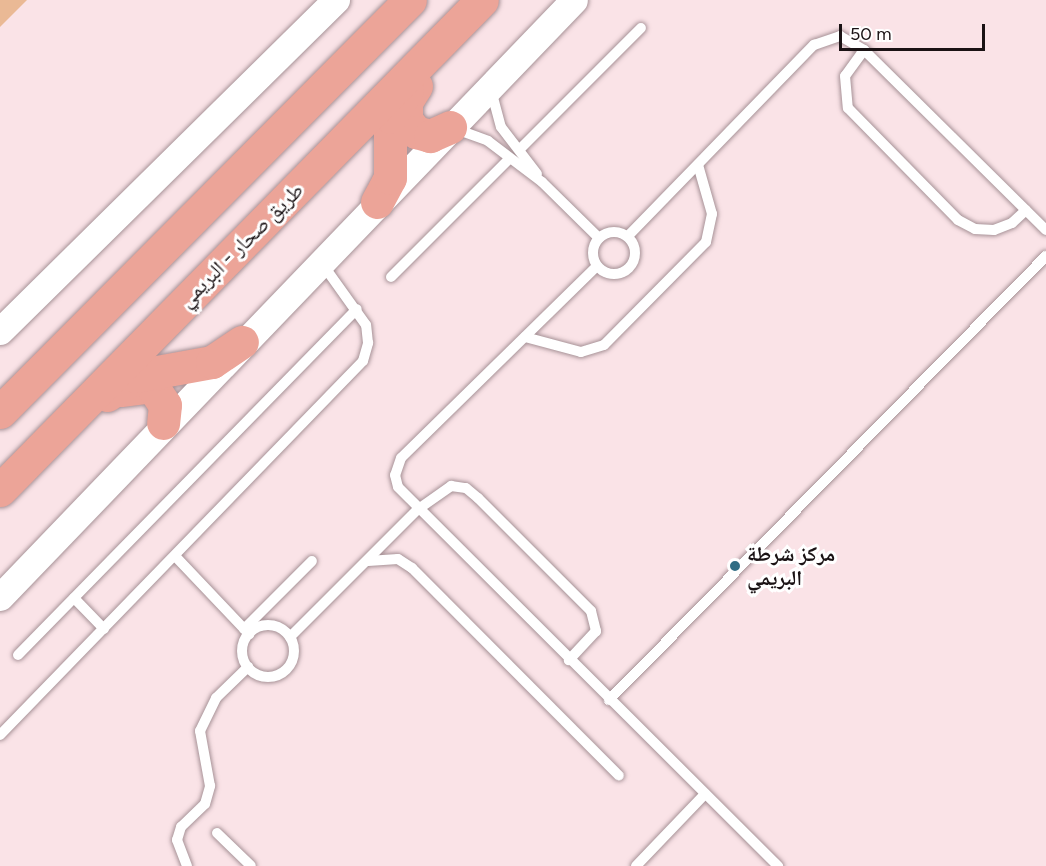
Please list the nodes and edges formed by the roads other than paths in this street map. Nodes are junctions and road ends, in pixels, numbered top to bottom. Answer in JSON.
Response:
{"nodes":[{"id":1,"x":336,"y":0,"type":"edge"},
{"id":2,"x":410,"y":0,"type":"edge"},
{"id":3,"x":482,"y":0,"type":"edge"},
{"id":4,"x":498,"y":0,"type":"edge"},
{"id":5,"x":574,"y":0,"type":"edge"},
{"id":6,"x":641,"y":28,"type":"dead end"},
{"id":7,"x":864,"y":50,"type":"junction"},
{"id":8,"x":424,"y":74,"type":"junction"},
{"id":9,"x":490,"y":86,"type":"junction"},
{"id":10,"x":450,"y":127,"type":"junction"},
{"id":11,"x":520,"y":149,"type":"junction"},
{"id":12,"x":510,"y":158,"type":"junction"},
{"id":13,"x":698,"y":165,"type":"junction"},
{"id":14,"x":542,"y":182,"type":"junction"},
{"id":15,"x":376,"y":202,"type":"junction"},
{"id":16,"x":1026,"y":210,"type":"junction"},
{"id":17,"x":1046,"y":230,"type":"edge"},
{"id":18,"x":628,"y":236,"type":"junction"},
{"id":19,"x":599,"y":238,"type":"junction"},
{"id":20,"x":1046,"y":256,"type":"edge"},
{"id":21,"x":321,"y":262,"type":"junction"},
{"id":22,"x":597,"y":266,"type":"junction"},
{"id":23,"x":391,"y":277,"type":"dead end"},
{"id":24,"x":357,"y":309,"type":"junction"},
{"id":25,"x":0,"y":331,"type":"edge"},
{"id":26,"x":525,"y":337,"type":"junction"},
{"id":27,"x":242,"y":342,"type":"junction"},
{"id":28,"x":0,"y":412,"type":"edge"},
{"id":29,"x":82,"y":420,"type":"junction"},
{"id":30,"x":163,"y":423,"type":"junction"},
{"id":31,"x":0,"y":490,"type":"edge"},
{"id":32,"x":0,"y":498,"type":"edge"},
{"id":33,"x":417,"y":510,"type":"junction"},
{"id":34,"x":175,"y":556,"type":"junction"},
{"id":35,"x":312,"y":561,"type":"dead end"},
{"id":36,"x":366,"y":561,"type":"junction"},
{"id":37,"x":0,"y":597,"type":"edge"},
{"id":38,"x":74,"y":598,"type":"junction"},
{"id":39,"x":104,"y":629,"type":"junction"},
{"id":40,"x":246,"y":631,"type":"junction"},
{"id":41,"x":290,"y":637,"type":"junction"},
{"id":42,"x":18,"y":656,"type":"dead end"},
{"id":43,"x":569,"y":660,"type":"junction"},
{"id":44,"x":248,"y":668,"type":"junction"},
{"id":45,"x":609,"y":700,"type":"junction"},
{"id":46,"x":0,"y":735,"type":"edge"},
{"id":47,"x":619,"y":776,"type":"dead end"},
{"id":48,"x":705,"y":794,"type":"junction"},
{"id":49,"x":217,"y":833,"type":"dead end"},
{"id":50,"x":188,"y":866,"type":"edge"},
{"id":51,"x":251,"y":866,"type":"edge"},
{"id":52,"x":636,"y":866,"type":"edge"},
{"id":53,"x":778,"y":866,"type":"edge"}],
"edges":[{"from":1,"to":25,"type":"street"},
{"from":2,"to":28,"type":"highway"},
{"from":3,"to":31,"type":"highway","name":"طريق صحار - البريمي"},
{"from":4,"to":8,"type":"highway"},
{"from":5,"to":9,"type":"street"},
{"from":6,"to":11,"type":"lane"},
{"from":7,"to":13,"type":"lane"},
{"from":7,"to":16,"type":"lane"},
{"from":7,"to":16,"type":"lane"},
{"from":8,"to":10,"type":"highway"},
{"from":8,"to":15,"type":"highway"},
{"from":9,"to":10,"type":"street"},
{"from":9,"to":11,"type":"lane"},
{"from":10,"to":12,"type":"lane"},
{"from":10,"to":15,"type":"street"},
{"from":11,"to":14,"type":"lane"},
{"from":12,"to":14,"type":"lane"},
{"from":12,"to":23,"type":"lane"},
{"from":13,"to":18,"type":"lane"},
{"from":13,"to":26,"type":"lane"},
{"from":14,"to":19,"type":"lane"},
{"from":15,"to":21,"type":"street"},
{"from":16,"to":17,"type":"lane"},
{"from":18,"to":19,"type":"lane"},
{"from":18,"to":22,"type":"lane"},
{"from":19,"to":22,"type":"lane"},
{"from":20,"to":45,"type":"lane"},
{"from":21,"to":24,"type":"lane"},
{"from":21,"to":27,"type":"street"},
{"from":22,"to":26,"type":"lane"},
{"from":24,"to":34,"type":"lane"},
{"from":24,"to":38,"type":"lane"},
{"from":26,"to":33,"type":"lane"},
{"from":27,"to":29,"type":"highway"},
{"from":27,"to":30,"type":"street"},
{"from":29,"to":30,"type":"highway"},
{"from":29,"to":32,"type":"highway"},
{"from":30,"to":37,"type":"street"},
{"from":33,"to":36,"type":"lane"},
{"from":33,"to":43,"type":"lane"},
{"from":33,"to":43,"type":"lane"},
{"from":34,"to":39,"type":"lane"},
{"from":34,"to":40,"type":"lane"},
{"from":35,"to":40,"type":"lane"},
{"from":36,"to":41,"type":"lane"},
{"from":36,"to":47,"type":"lane"},
{"from":38,"to":39,"type":"lane"},
{"from":38,"to":42,"type":"lane"},
{"from":39,"to":46,"type":"lane"},
{"from":40,"to":41,"type":"lane"},
{"from":40,"to":44,"type":"lane"},
{"from":41,"to":44,"type":"lane"},
{"from":43,"to":45,"type":"lane"},
{"from":44,"to":50,"type":"lane"},
{"from":45,"to":48,"type":"lane"},
{"from":48,"to":52,"type":"lane"},
{"from":48,"to":53,"type":"lane"},
{"from":49,"to":51,"type":"lane"}]}
